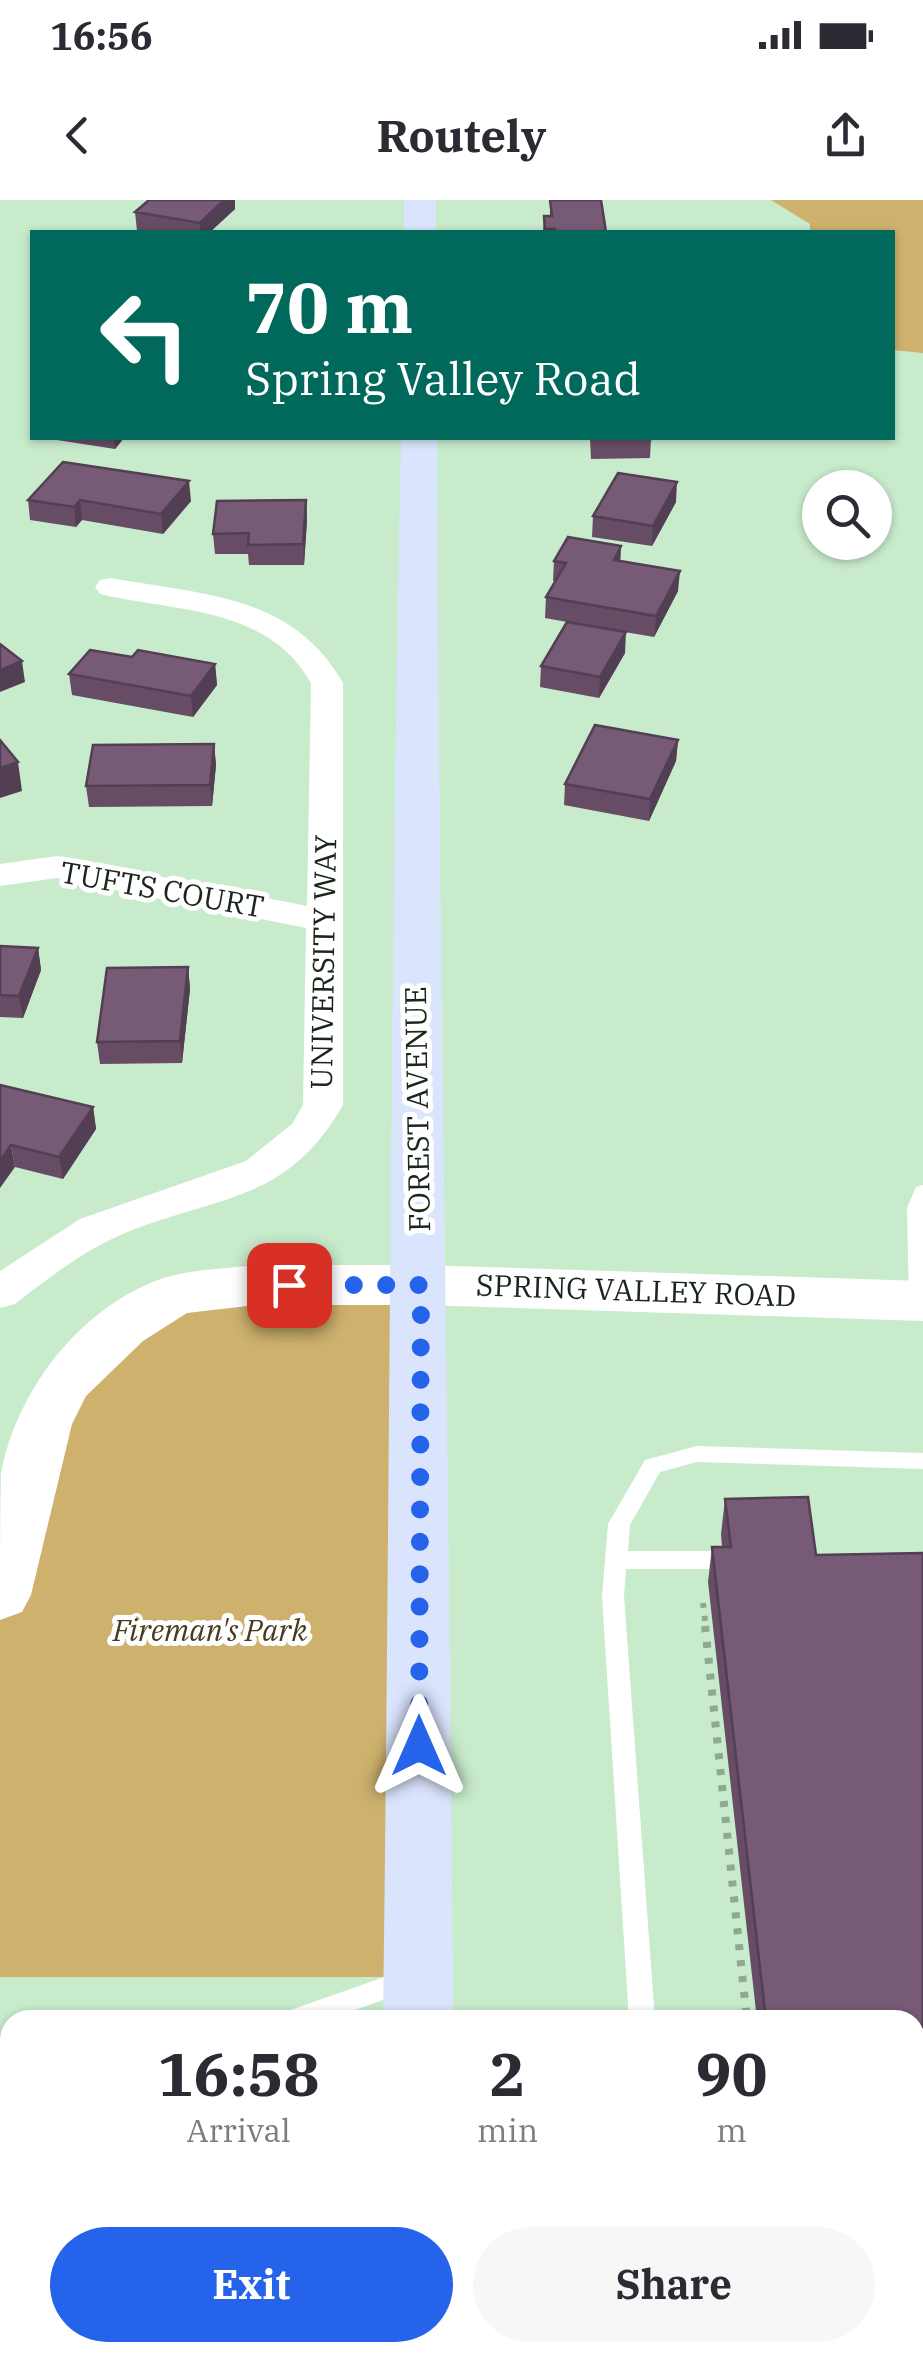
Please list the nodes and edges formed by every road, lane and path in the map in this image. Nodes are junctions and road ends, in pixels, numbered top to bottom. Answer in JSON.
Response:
{"nodes":[{"id":1,"x":420,"y":200,"type":"edge"},
{"id":2,"x":420,"y":230,"type":"edge"},
{"id":3,"x":419,"y":440,"type":"edge"},
{"id":4,"x":111,"y":587,"type":"dead end"},
{"id":5,"x":0,"y":875,"type":"edge"},
{"id":6,"x":324,"y":920,"type":"junction"},
{"id":7,"x":923,"y":1192,"type":"edge"},
{"id":8,"x":421,"y":1285,"type":"junction"},
{"id":9,"x":0,"y":1293,"type":"edge"},
{"id":10,"x":921,"y":1301,"type":"edge"},
{"id":11,"x":923,"y":1461,"type":"edge"},
{"id":12,"x":616,"y":1560,"type":"junction"},
{"id":13,"x":724,"y":1560,"type":"edge"},
{"id":14,"x":0,"y":1595,"type":"edge"},
{"id":15,"x":703,"y":1603,"type":"dead end"},
{"id":16,"x":418,"y":1998,"type":"edge"},
{"id":17,"x":350,"y":2010,"type":"edge"},
{"id":18,"x":641,"y":2010,"type":"edge"},
{"id":19,"x":746,"y":2010,"type":"edge"}],
"edges":[{"from":1,"to":2,"type":"main road"},
{"from":3,"to":8,"type":"main road","name":"FOREST AVENUE"},
{"from":4,"to":6,"type":"street","name":"UNIVERSITY WAY"},
{"from":5,"to":6,"type":"street","name":"TUFTS COURT"},
{"from":6,"to":9,"type":"street","name":"UNIVERSITY WAY"},
{"from":7,"to":10,"type":"lane"},
{"from":8,"to":10,"type":"street","name":"SPRING VALLEY ROAD"},
{"from":8,"to":14,"type":"street","name":"SPRING VALLEY ROAD"},
{"from":8,"to":16,"type":"main road","name":"FOREST AVENUE"},
{"from":11,"to":12,"type":"lane"},
{"from":12,"to":13,"type":"lane"},
{"from":12,"to":18,"type":"lane"},
{"from":15,"to":19,"type":"path"},
{"from":16,"to":17,"type":"lane"}]}
